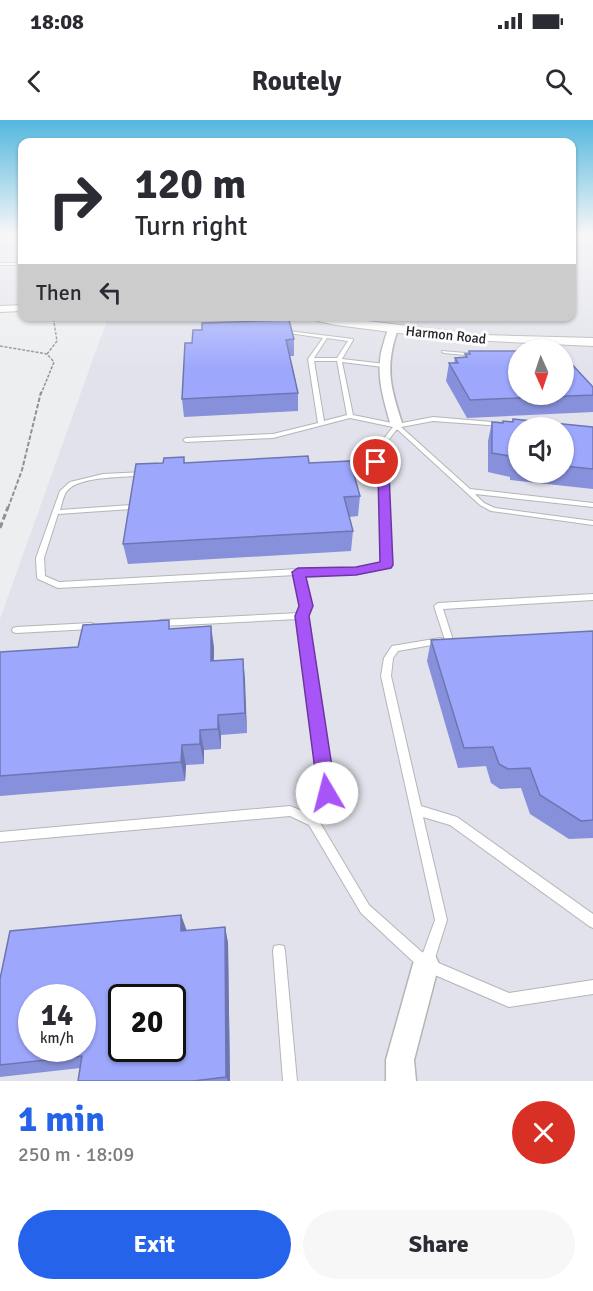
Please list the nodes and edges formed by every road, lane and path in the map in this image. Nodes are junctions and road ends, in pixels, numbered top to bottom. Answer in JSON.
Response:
{"nodes":[{"id":1,"x":18,"y":308,"type":"edge"},
{"id":2,"x":0,"y":309,"type":"edge"},
{"id":3,"x":54,"y":321,"type":"edge"},
{"id":4,"x":336,"y":321,"type":"edge"},
{"id":5,"x":393,"y":329,"type":"junction"},
{"id":6,"x":271,"y":330,"type":"edge"},
{"id":7,"x":326,"y":337,"type":"junction"},
{"id":8,"x":593,"y":342,"type":"edge"},
{"id":9,"x":508,"y":343,"type":"edge"},
{"id":10,"x":574,"y":343,"type":"edge"},
{"id":11,"x":0,"y":346,"type":"edge"},
{"id":12,"x":444,"y":352,"type":"dead end"},
{"id":13,"x":47,"y":354,"type":"junction"},
{"id":14,"x":479,"y":356,"type":"edge"},
{"id":15,"x":310,"y":359,"type":"junction"},
{"id":16,"x":339,"y":360,"type":"junction"},
{"id":17,"x":383,"y":364,"type":"junction"},
{"id":18,"x":350,"y":416,"type":"junction"},
{"id":19,"x":321,"y":423,"type":"junction"},
{"id":20,"x":508,"y":425,"type":"edge"},
{"id":21,"x":397,"y":426,"type":"junction"},
{"id":22,"x":186,"y":440,"type":"dead end"},
{"id":23,"x":376,"y":462,"type":"junction"},
{"id":24,"x":329,"y":464,"type":"edge"},
{"id":25,"x":151,"y":474,"type":"edge"},
{"id":26,"x":468,"y":490,"type":"junction"},
{"id":27,"x":593,"y":505,"type":"edge"},
{"id":28,"x":130,"y":507,"type":"edge"},
{"id":29,"x":55,"y":512,"type":"junction"},
{"id":30,"x":593,"y":523,"type":"edge"},
{"id":31,"x":0,"y":528,"type":"edge"},
{"id":32,"x":298,"y":572,"type":"junction"},
{"id":33,"x":593,"y":597,"type":"edge"},
{"id":34,"x":302,"y":616,"type":"junction"},
{"id":35,"x":147,"y":624,"type":"edge"},
{"id":36,"x":100,"y":626,"type":"edge"},
{"id":37,"x":16,"y":630,"type":"dead end"},
{"id":38,"x":416,"y":810,"type":"junction"},
{"id":39,"x":314,"y":821,"type":"junction"},
{"id":40,"x":0,"y":837,"type":"edge"},
{"id":41,"x":593,"y":922,"type":"edge"},
{"id":42,"x":279,"y":951,"type":"dead end"},
{"id":43,"x":426,"y":964,"type":"junction"},
{"id":44,"x":593,"y":987,"type":"edge"},
{"id":45,"x":290,"y":1081,"type":"edge"},
{"id":46,"x":401,"y":1081,"type":"edge"}],
"edges":[{"from":1,"to":2,"type":"street"},
{"from":3,"to":13,"type":"path"},
{"from":4,"to":5,"type":"street","name":"Harmon Road"},
{"from":5,"to":9,"type":"street","name":"Harmon Road"},
{"from":5,"to":17,"type":"street"},
{"from":6,"to":7,"type":"lane"},
{"from":7,"to":15,"type":"lane"},
{"from":7,"to":16,"type":"lane"},
{"from":8,"to":10,"type":"street","name":"Harmon Road"},
{"from":11,"to":13,"type":"path"},
{"from":12,"to":14,"type":"lane"},
{"from":13,"to":31,"type":"path"},
{"from":15,"to":16,"type":"lane"},
{"from":15,"to":19,"type":"lane"},
{"from":16,"to":17,"type":"lane"},
{"from":16,"to":18,"type":"lane"},
{"from":17,"to":21,"type":"street"},
{"from":18,"to":19,"type":"lane"},
{"from":18,"to":21,"type":"lane"},
{"from":19,"to":22,"type":"lane"},
{"from":20,"to":21,"type":"lane"},
{"from":21,"to":23,"type":"lane"},
{"from":21,"to":26,"type":"lane"},
{"from":23,"to":24,"type":"lane"},
{"from":23,"to":32,"type":"lane"},
{"from":25,"to":29,"type":"lane"},
{"from":26,"to":27,"type":"lane"},
{"from":26,"to":30,"type":"lane"},
{"from":28,"to":29,"type":"lane"},
{"from":29,"to":32,"type":"lane"},
{"from":32,"to":34,"type":"lane"},
{"from":33,"to":38,"type":"lane"},
{"from":34,"to":35,"type":"lane"},
{"from":34,"to":39,"type":"lane"},
{"from":36,"to":37,"type":"lane"},
{"from":38,"to":41,"type":"lane"},
{"from":38,"to":43,"type":"lane"},
{"from":39,"to":40,"type":"lane"},
{"from":39,"to":43,"type":"lane"},
{"from":42,"to":45,"type":"lane"},
{"from":43,"to":44,"type":"lane"},
{"from":43,"to":46,"type":"street"}]}
